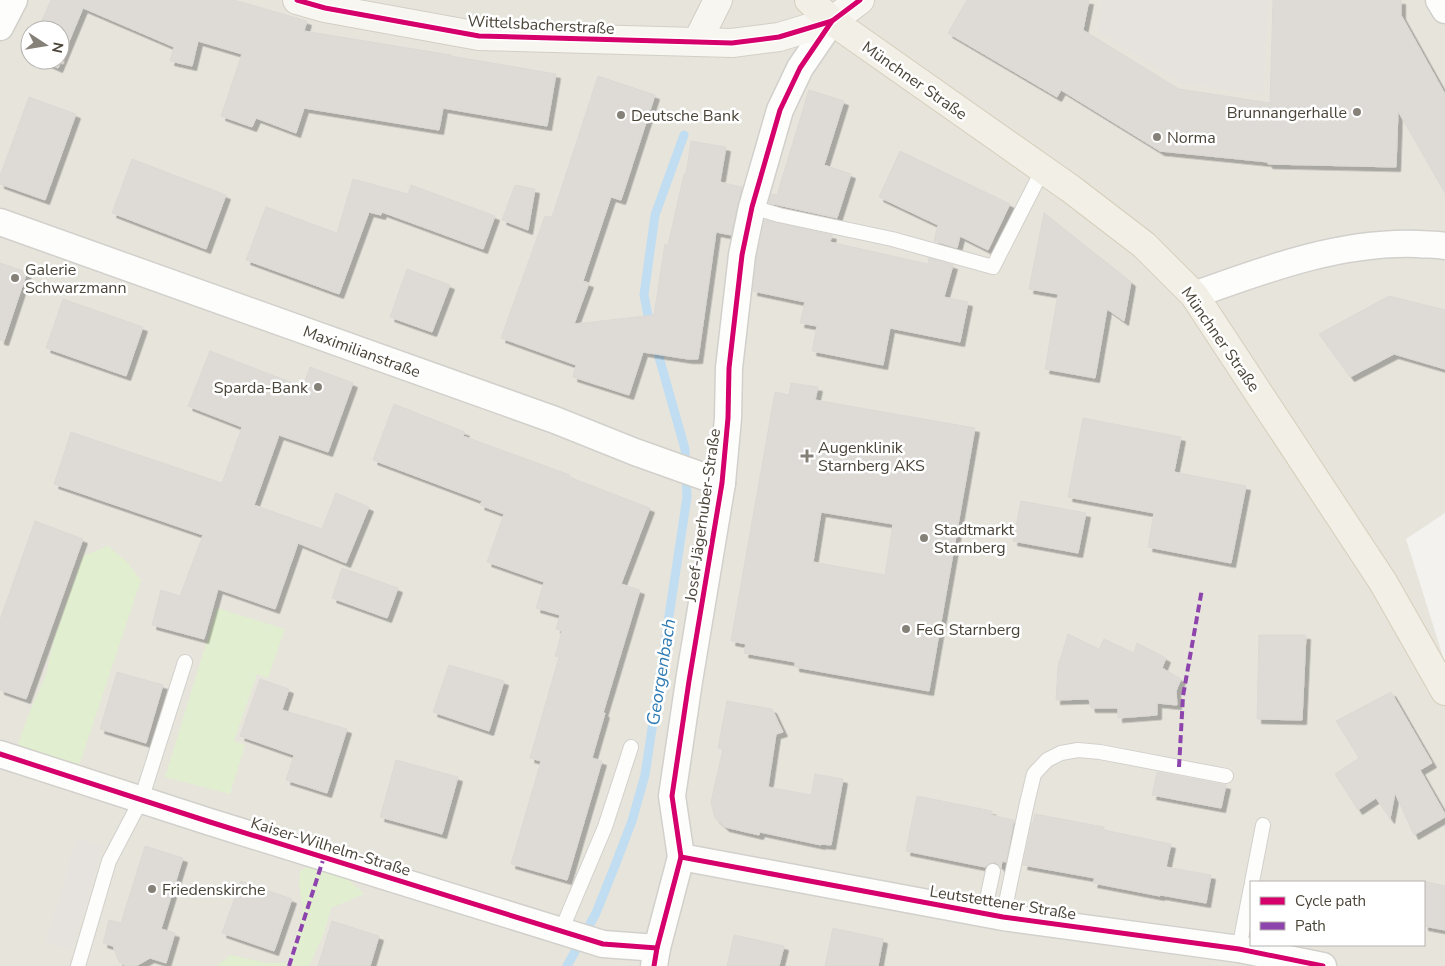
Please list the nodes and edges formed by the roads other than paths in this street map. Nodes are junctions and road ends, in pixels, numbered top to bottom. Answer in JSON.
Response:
{"nodes":[{"id":1,"x":14,"y":0,"type":"edge"},
{"id":2,"x":298,"y":0,"type":"edge"},
{"id":3,"x":718,"y":0,"type":"edge"},
{"id":4,"x":810,"y":0,"type":"edge"},
{"id":5,"x":860,"y":0,"type":"edge"},
{"id":6,"x":1440,"y":0,"type":"edge"},
{"id":7,"x":1445,"y":10,"type":"edge"},
{"id":8,"x":832,"y":22,"type":"junction"},
{"id":9,"x":0,"y":27,"type":"edge"},
{"id":10,"x":696,"y":42,"type":"junction"},
{"id":11,"x":1043,"y":169,"type":"junction"},
{"id":12,"x":752,"y":207,"type":"junction"},
{"id":13,"x":0,"y":222,"type":"edge"},
{"id":14,"x":1445,"y":246,"type":"edge"},
{"id":15,"x":1194,"y":295,"type":"junction"},
{"id":16,"x":712,"y":479,"type":"junction"},
{"id":17,"x":185,"y":662,"type":"dead end"},
{"id":18,"x":1445,"y":691,"type":"edge"},
{"id":19,"x":631,"y":746,"type":"dead end"},
{"id":20,"x":0,"y":754,"type":"edge"},
{"id":21,"x":1226,"y":776,"type":"dead end"},
{"id":22,"x":140,"y":800,"type":"junction"},
{"id":23,"x":1263,"y":825,"type":"dead end"},
{"id":24,"x":681,"y":857,"type":"junction"},
{"id":25,"x":993,"y":871,"type":"dead end"},
{"id":26,"x":1252,"y":881,"type":"edge"},
{"id":27,"x":1250,"y":892,"type":"edge"},
{"id":28,"x":994,"y":915,"type":"junction"},
{"id":29,"x":561,"y":931,"type":"junction"},
{"id":30,"x":1239,"y":949,"type":"junction"},
{"id":31,"x":656,"y":957,"type":"edge"},
{"id":32,"x":1311,"y":964,"type":"edge"},
{"id":33,"x":78,"y":966,"type":"edge"}],
"edges":[{"from":1,"to":9,"type":"street"},
{"from":2,"to":10,"type":"street","name":"Wittelsbacherstraße"},
{"from":3,"to":10,"type":"street"},
{"from":4,"to":8,"type":"main road","name":"Münchner Straße"},
{"from":5,"to":8,"type":"street"},
{"from":6,"to":7,"type":"street"},
{"from":8,"to":10,"type":"street","name":"Wittelsbacherstraße"},
{"from":8,"to":11,"type":"main road","name":"Münchner Straße"},
{"from":8,"to":12,"type":"street","name":"Josef-Jägerhuber-Straße"},
{"from":11,"to":12,"type":"lane"},
{"from":11,"to":15,"type":"main road","name":"Münchner Straße"},
{"from":12,"to":16,"type":"street","name":"Josef-Jägerhuber-Straße"},
{"from":13,"to":16,"type":"street","name":"Maximilianstraße"},
{"from":14,"to":15,"type":"street"},
{"from":15,"to":18,"type":"main road","name":"Münchner Straße"},
{"from":16,"to":24,"type":"street","name":"Josef-Jägerhuber-Straße"},
{"from":17,"to":22,"type":"lane"},
{"from":19,"to":29,"type":"lane"},
{"from":20,"to":22,"type":"street","name":"Kaiser-Wilhelm-Straße"},
{"from":21,"to":28,"type":"lane"},
{"from":22,"to":29,"type":"street","name":"Kaiser-Wilhelm-Straße"},
{"from":22,"to":33,"type":"lane"},
{"from":23,"to":26,"type":"lane"},
{"from":24,"to":28,"type":"street","name":"Leutstettener Straße"},
{"from":24,"to":31,"type":"street","name":"Josef-Jägerhuber-Straße"},
{"from":25,"to":28,"type":"lane"},
{"from":27,"to":30,"type":"lane"},
{"from":28,"to":30,"type":"street","name":"Leutstettener Straße"},
{"from":29,"to":31,"type":"street","name":"Kaiser-Wilhelm-Straße"},
{"from":30,"to":32,"type":"street","name":"Leutstettener Straße"}]}
